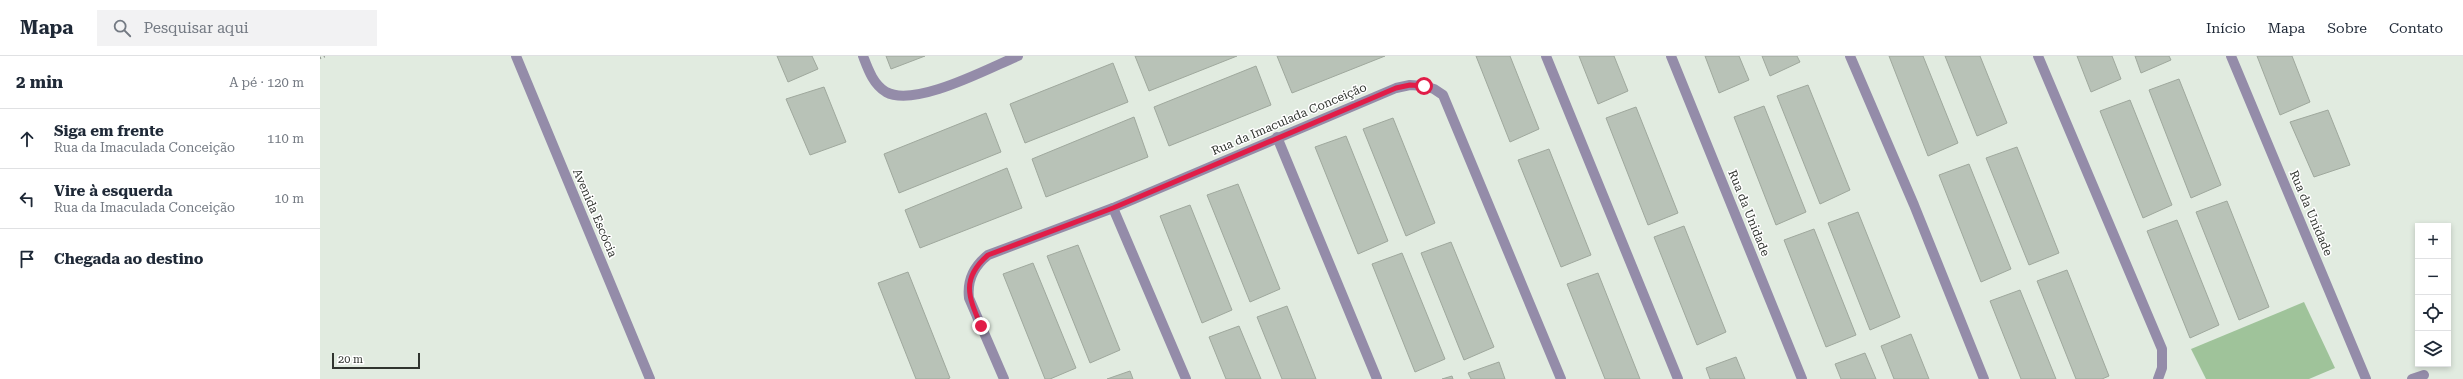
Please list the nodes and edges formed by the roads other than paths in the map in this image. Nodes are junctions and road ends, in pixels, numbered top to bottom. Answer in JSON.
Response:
{"nodes":[{"id":1,"x":516,"y":56,"type":"edge"},
{"id":2,"x":863,"y":56,"type":"edge"},
{"id":3,"x":1018,"y":56,"type":"edge"},
{"id":4,"x":1546,"y":56,"type":"edge"},
{"id":5,"x":1671,"y":56,"type":"edge"},
{"id":6,"x":1850,"y":56,"type":"edge"},
{"id":7,"x":2038,"y":56,"type":"edge"},
{"id":8,"x":2231,"y":56,"type":"edge"},
{"id":9,"x":1277,"y":137,"type":"junction"},
{"id":10,"x":1113,"y":208,"type":"junction"},
{"id":11,"x":2424,"y":375,"type":"dead end"},
{"id":12,"x":650,"y":379,"type":"edge"},
{"id":13,"x":1004,"y":379,"type":"edge"},
{"id":14,"x":1186,"y":379,"type":"edge"},
{"id":15,"x":1377,"y":379,"type":"edge"},
{"id":16,"x":1561,"y":379,"type":"edge"},
{"id":17,"x":1678,"y":379,"type":"edge"},
{"id":18,"x":1802,"y":379,"type":"edge"},
{"id":19,"x":1984,"y":379,"type":"edge"},
{"id":20,"x":2158,"y":379,"type":"edge"},
{"id":21,"x":2366,"y":379,"type":"edge"},
{"id":22,"x":2412,"y":379,"type":"edge"}],
"edges":[{"from":1,"to":12,"type":"street","name":"Avenida Escócia"},
{"from":2,"to":3,"type":"street"},
{"from":4,"to":17,"type":"street"},
{"from":5,"to":18,"type":"street","name":"Rua da Unidade"},
{"from":6,"to":19,"type":"street"},
{"from":7,"to":20,"type":"street"},
{"from":8,"to":21,"type":"street","name":"Rua da Unidade"},
{"from":9,"to":10,"type":"street","name":"Rua da Imaculada Conceição"},
{"from":9,"to":15,"type":"street"},
{"from":9,"to":16,"type":"street","name":"Rua da Imaculada Conceição"},
{"from":10,"to":13,"type":"street","name":"Rua da Imaculada Conceição"},
{"from":10,"to":14,"type":"street"},
{"from":11,"to":22,"type":"street"}]}
